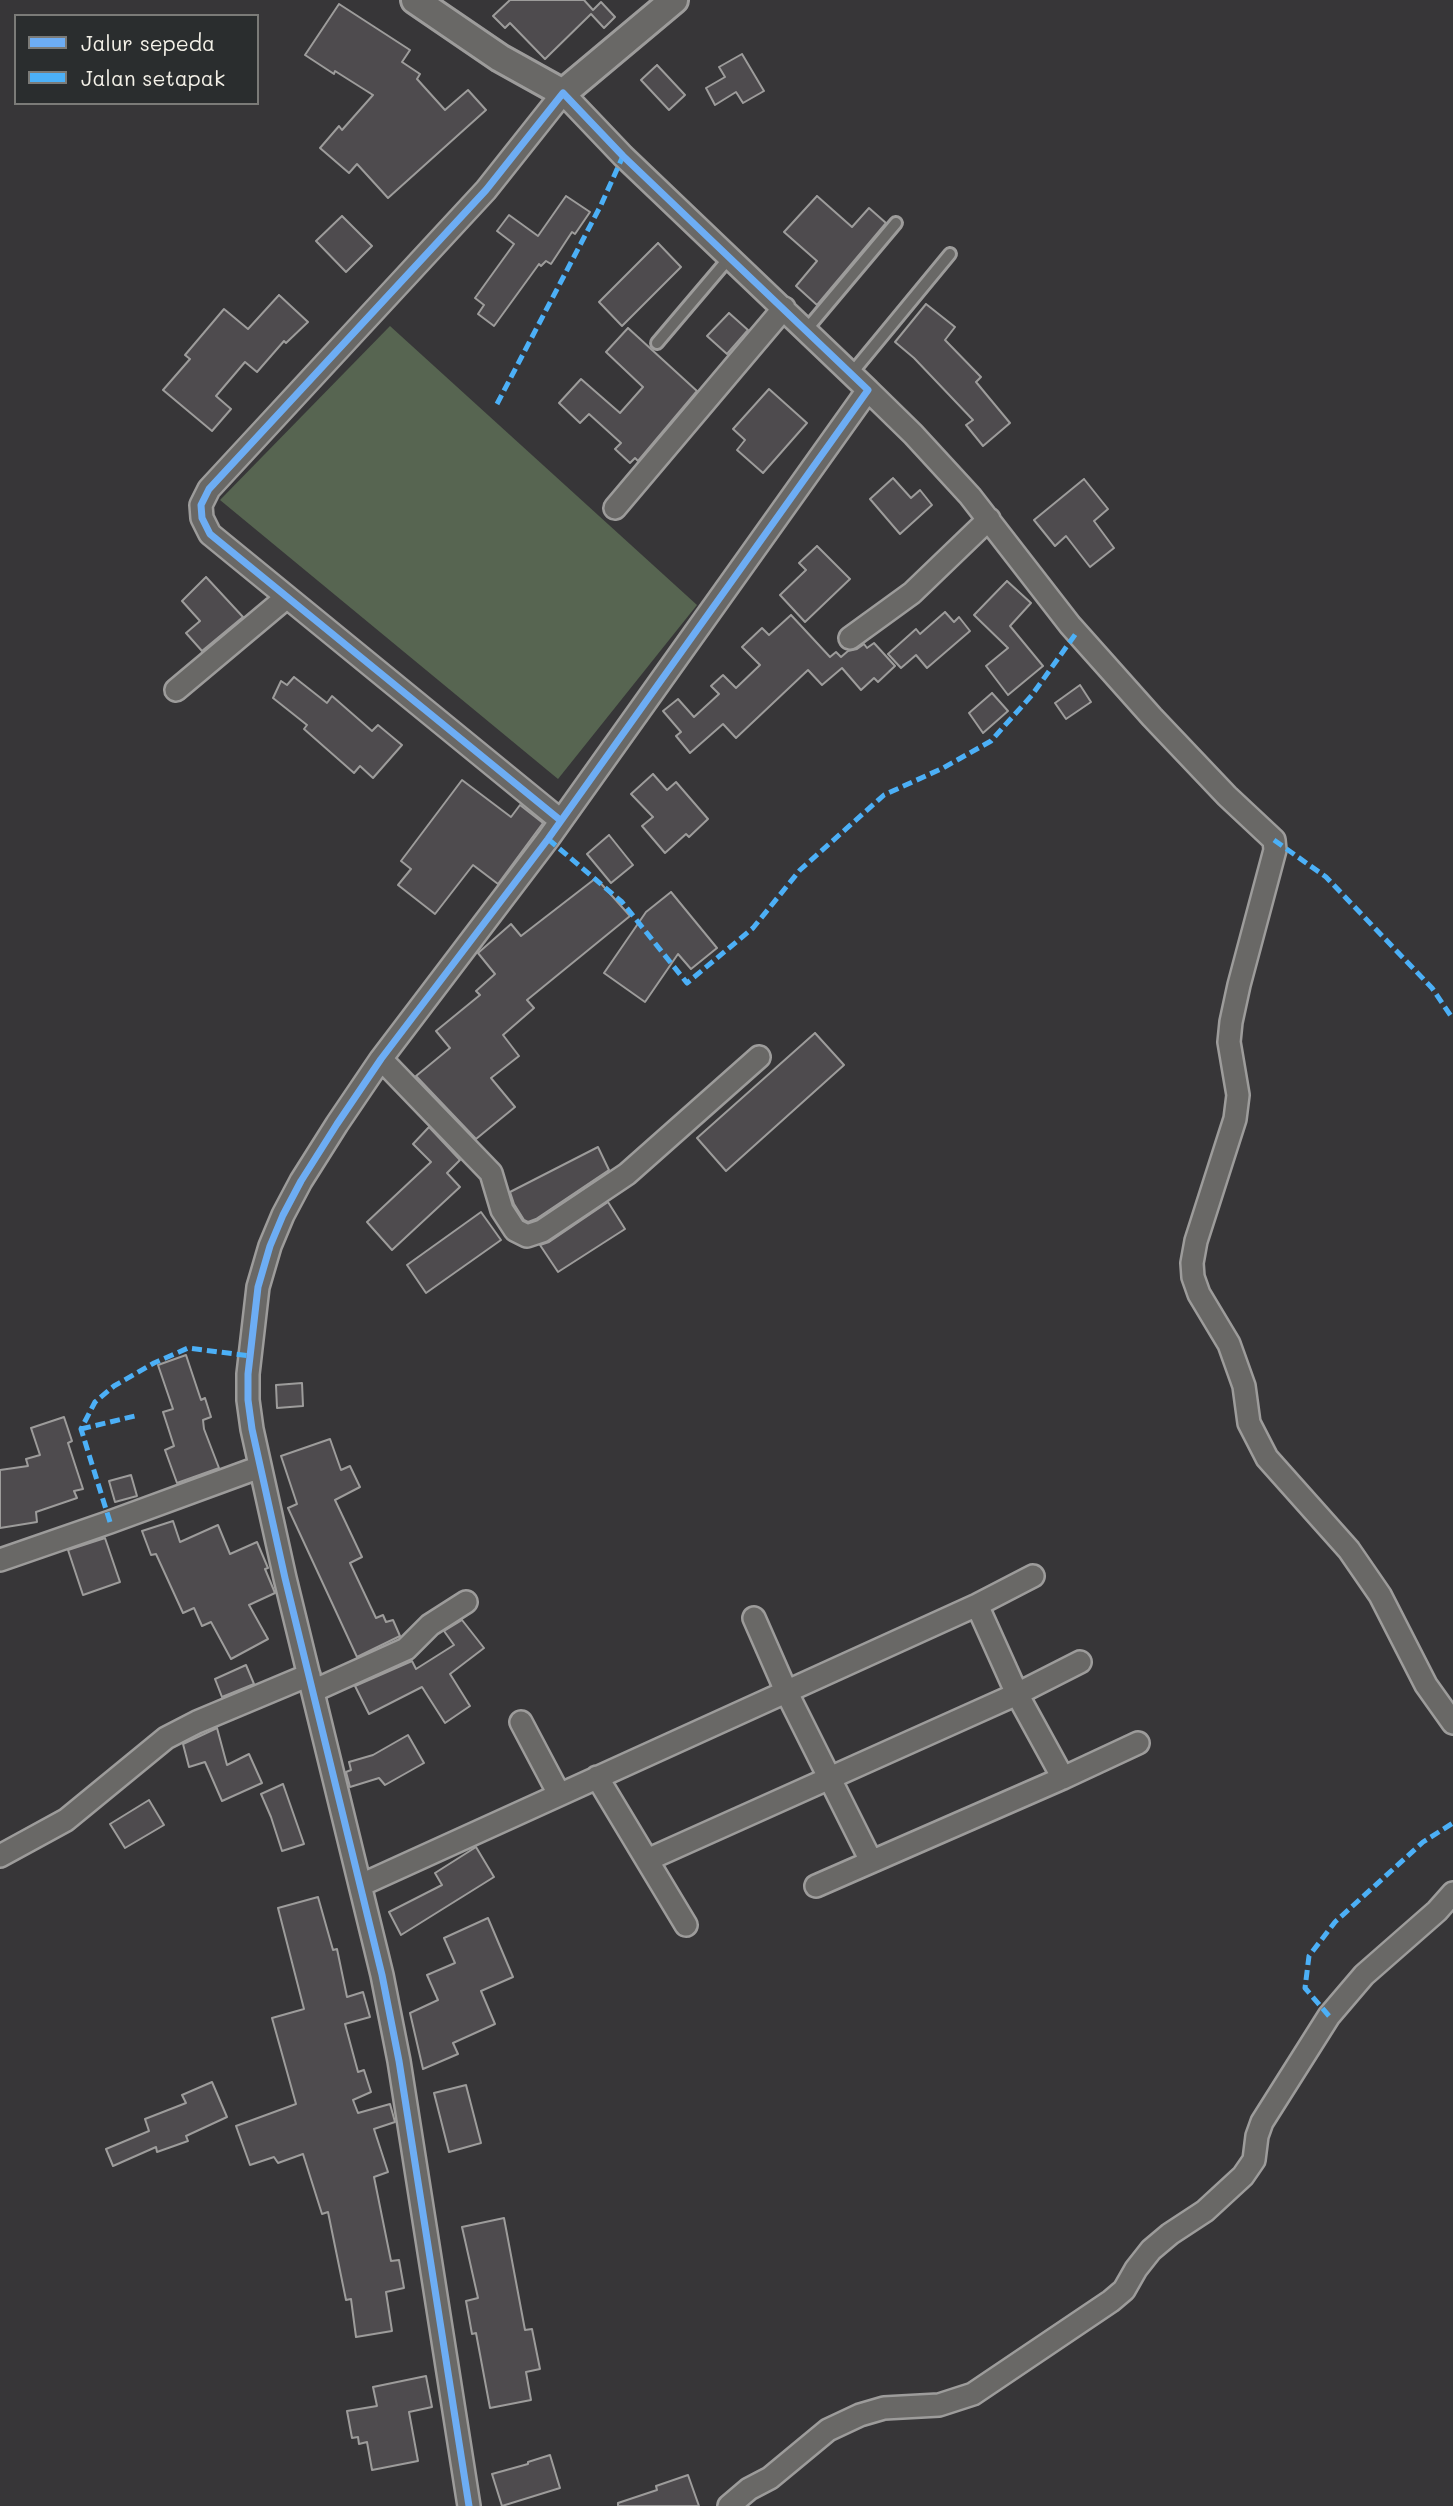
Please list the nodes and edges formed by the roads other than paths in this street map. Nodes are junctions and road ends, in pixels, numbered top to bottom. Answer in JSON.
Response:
{"nodes":[{"id":1,"x":415,"y":0,"type":"edge"},
{"id":2,"x":674,"y":0,"type":"edge"},
{"id":3,"x":563,"y":93,"type":"junction"},
{"id":4,"x":897,"y":223,"type":"dead end"},
{"id":5,"x":950,"y":254,"type":"dead end"},
{"id":6,"x":730,"y":257,"type":"junction"},
{"id":7,"x":784,"y":307,"type":"junction"},
{"id":8,"x":806,"y":330,"type":"junction"},
{"id":9,"x":657,"y":343,"type":"dead end"},
{"id":10,"x":851,"y":373,"type":"junction"},
{"id":11,"x":867,"y":390,"type":"junction"},
{"id":12,"x":615,"y":508,"type":"dead end"},
{"id":13,"x":989,"y":519,"type":"junction"},
{"id":14,"x":287,"y":597,"type":"junction"},
{"id":15,"x":850,"y":638,"type":"dead end"},
{"id":16,"x":176,"y":690,"type":"dead end"},
{"id":17,"x":560,"y":820,"type":"junction"},
{"id":18,"x":760,"y":1057,"type":"dead end"},
{"id":19,"x":381,"y":1059,"type":"junction"},
{"id":20,"x":260,"y":1467,"type":"junction"},
{"id":21,"x":0,"y":1560,"type":"edge"},
{"id":22,"x":1032,"y":1576,"type":"dead end"},
{"id":23,"x":466,"y":1602,"type":"dead end"},
{"id":24,"x":977,"y":1605,"type":"junction"},
{"id":25,"x":754,"y":1618,"type":"dead end"},
{"id":26,"x":1080,"y":1662,"type":"dead end"},
{"id":27,"x":311,"y":1683,"type":"junction"},
{"id":28,"x":786,"y":1691,"type":"junction"},
{"id":29,"x":1017,"y":1694,"type":"junction"},
{"id":30,"x":521,"y":1722,"type":"dead end"},
{"id":31,"x":1453,"y":1723,"type":"edge"},
{"id":32,"x":1138,"y":1742,"type":"dead end"},
{"id":33,"x":597,"y":1777,"type":"junction"},
{"id":34,"x":1063,"y":1778,"type":"junction"},
{"id":35,"x":830,"y":1779,"type":"junction"},
{"id":36,"x":559,"y":1794,"type":"junction"},
{"id":37,"x":0,"y":1856,"type":"edge"},
{"id":38,"x":647,"y":1860,"type":"junction"},
{"id":39,"x":871,"y":1861,"type":"junction"},
{"id":40,"x":361,"y":1885,"type":"junction"},
{"id":41,"x":816,"y":1886,"type":"dead end"},
{"id":42,"x":1453,"y":1893,"type":"edge"},
{"id":43,"x":686,"y":1925,"type":"dead end"},
{"id":44,"x":469,"y":2506,"type":"edge"},
{"id":45,"x":729,"y":2506,"type":"edge"}],
"edges":[{"from":1,"to":3,"type":"street"},
{"from":2,"to":3,"type":"street"},
{"from":3,"to":6,"type":"street"},
{"from":3,"to":14,"type":"street"},
{"from":4,"to":8,"type":"lane"},
{"from":5,"to":10,"type":"lane"},
{"from":6,"to":7,"type":"street"},
{"from":6,"to":9,"type":"lane"},
{"from":7,"to":8,"type":"street"},
{"from":7,"to":12,"type":"street"},
{"from":8,"to":10,"type":"street"},
{"from":10,"to":11,"type":"street"},
{"from":11,"to":13,"type":"street"},
{"from":11,"to":17,"type":"street"},
{"from":13,"to":15,"type":"street"},
{"from":13,"to":31,"type":"street"},
{"from":14,"to":16,"type":"street"},
{"from":14,"to":17,"type":"street"},
{"from":17,"to":19,"type":"street"},
{"from":18,"to":19,"type":"street"},
{"from":19,"to":20,"type":"street"},
{"from":20,"to":21,"type":"street"},
{"from":20,"to":27,"type":"street"},
{"from":22,"to":24,"type":"street"},
{"from":23,"to":27,"type":"street"},
{"from":24,"to":28,"type":"street"},
{"from":24,"to":29,"type":"street"},
{"from":25,"to":28,"type":"street"},
{"from":26,"to":29,"type":"street"},
{"from":27,"to":37,"type":"street"},
{"from":27,"to":40,"type":"street"},
{"from":28,"to":33,"type":"street"},
{"from":28,"to":35,"type":"street"},
{"from":29,"to":34,"type":"street"},
{"from":29,"to":35,"type":"street"},
{"from":30,"to":36,"type":"street"},
{"from":32,"to":34,"type":"street"},
{"from":33,"to":36,"type":"street"},
{"from":33,"to":38,"type":"street"},
{"from":34,"to":39,"type":"street"},
{"from":35,"to":38,"type":"street"},
{"from":35,"to":39,"type":"street"},
{"from":36,"to":40,"type":"street"},
{"from":38,"to":43,"type":"street"},
{"from":39,"to":41,"type":"street"},
{"from":40,"to":44,"type":"street"},
{"from":42,"to":45,"type":"street"}]}
